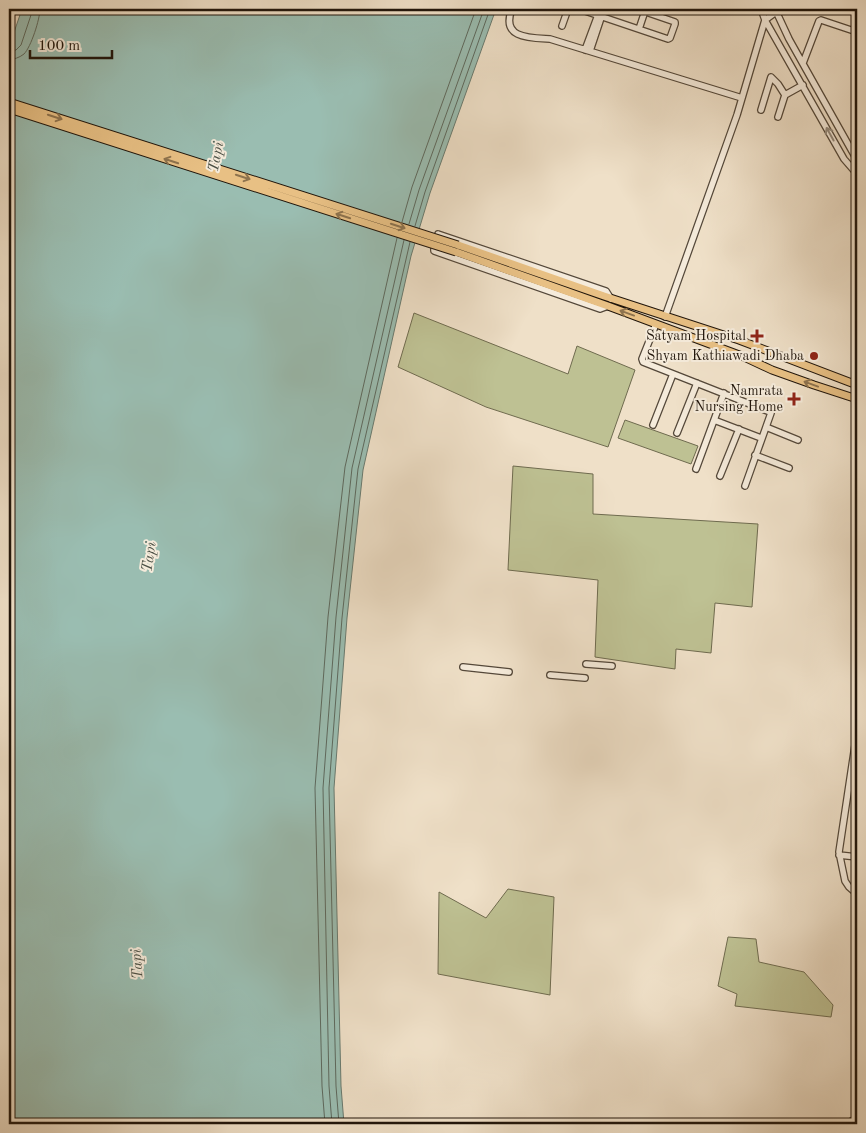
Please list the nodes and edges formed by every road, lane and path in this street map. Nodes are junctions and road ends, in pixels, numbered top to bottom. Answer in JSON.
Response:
{"nodes":[{"id":1,"x":512,"y":9,"type":"edge"},
{"id":2,"x":568,"y":9,"type":"edge"},
{"id":3,"x":579,"y":9,"type":"edge"},
{"id":4,"x":637,"y":9,"type":"edge"},
{"id":5,"x":761,"y":9,"type":"edge"},
{"id":6,"x":776,"y":10,"type":"edge"},
{"id":7,"x":645,"y":12,"type":"junction"},
{"id":8,"x":602,"y":13,"type":"edge"},
{"id":9,"x":765,"y":20,"type":"junction"},
{"id":10,"x":562,"y":26,"type":"dead end"},
{"id":11,"x":639,"y":29,"type":"junction"},
{"id":12,"x":857,"y":32,"type":"edge"},
{"id":13,"x":587,"y":50,"type":"junction"},
{"id":14,"x":803,"y":63,"type":"junction"},
{"id":15,"x":803,"y":85,"type":"junction"},
{"id":16,"x":785,"y":95,"type":"junction"},
{"id":17,"x":742,"y":98,"type":"junction"},
{"id":18,"x":9,"y":102,"type":"edge"},
{"id":19,"x":9,"y":110,"type":"edge"},
{"id":20,"x":761,"y":110,"type":"dead end"},
{"id":21,"x":778,"y":117,"type":"dead end"},
{"id":22,"x":857,"y":160,"type":"edge"},
{"id":23,"x":857,"y":174,"type":"edge"},
{"id":24,"x":457,"y":249,"type":"junction"},
{"id":25,"x":610,"y":302,"type":"junction"},
{"id":26,"x":665,"y":317,"type":"junction"},
{"id":27,"x":659,"y":325,"type":"junction"},
{"id":28,"x":673,"y":374,"type":"junction"},
{"id":29,"x":697,"y":383,"type":"junction"},
{"id":30,"x":857,"y":385,"type":"edge"},
{"id":31,"x":724,"y":393,"type":"junction"},
{"id":32,"x":857,"y":399,"type":"edge"},
{"id":33,"x":714,"y":420,"type":"junction"},
{"id":34,"x":654,"y":424,"type":"dead end"},
{"id":35,"x":766,"y":427,"type":"junction"},
{"id":36,"x":738,"y":429,"type":"junction"},
{"id":37,"x":677,"y":434,"type":"dead end"},
{"id":38,"x":761,"y":438,"type":"junction"},
{"id":39,"x":798,"y":440,"type":"dead end"},
{"id":40,"x":755,"y":455,"type":"junction"},
{"id":41,"x":789,"y":468,"type":"dead end"},
{"id":42,"x":696,"y":469,"type":"dead end"},
{"id":43,"x":720,"y":476,"type":"dead end"},
{"id":44,"x":745,"y":486,"type":"dead end"},
{"id":45,"x":586,"y":664,"type":"dead end"},
{"id":46,"x":612,"y":666,"type":"dead end"},
{"id":47,"x":463,"y":667,"type":"dead end"},
{"id":48,"x":509,"y":672,"type":"dead end"},
{"id":49,"x":550,"y":675,"type":"dead end"},
{"id":50,"x":585,"y":678,"type":"dead end"},
{"id":51,"x":857,"y":732,"type":"edge"},
{"id":52,"x":839,"y":855,"type":"junction"},
{"id":53,"x":857,"y":857,"type":"edge"},
{"id":54,"x":857,"y":894,"type":"edge"},
{"id":55,"x":857,"y":1118,"type":"edge"},
{"id":56,"x":846,"y":1124,"type":"edge"}],
"edges":[{"from":1,"to":13,"type":"street"},
{"from":2,"to":10,"type":"street"},
{"from":3,"to":8,"type":"street"},
{"from":4,"to":7,"type":"street"},
{"from":5,"to":9,"type":"street"},
{"from":6,"to":9,"type":"street"},
{"from":6,"to":14,"type":"street"},
{"from":7,"to":11,"type":"street"},
{"from":7,"to":11,"type":"street"},
{"from":8,"to":11,"type":"street"},
{"from":8,"to":13,"type":"street"},
{"from":9,"to":15,"type":"street"},
{"from":9,"to":17,"type":"street"},
{"from":12,"to":14,"type":"street"},
{"from":13,"to":17,"type":"street"},
{"from":14,"to":22,"type":"street"},
{"from":15,"to":16,"type":"street"},
{"from":23,"to":15,"type":"street","one_way":true},
{"from":16,"to":20,"type":"street"},
{"from":16,"to":21,"type":"street"},
{"from":17,"to":26,"type":"street"},
{"from":18,"to":24,"type":"main road","one_way":true,"bridge":true},
{"from":24,"to":19,"type":"main road","one_way":true,"bridge":true},
{"from":24,"to":25,"type":"main road"},
{"from":25,"to":25,"type":"street"},
{"from":25,"to":26,"type":"main road"},
{"from":27,"to":25,"type":"main road","one_way":true},
{"from":26,"to":27,"type":"main road"},
{"from":26,"to":30,"type":"main road"},
{"from":27,"to":28,"type":"street"},
{"from":32,"to":27,"type":"main road","one_way":true},
{"from":28,"to":29,"type":"street"},
{"from":28,"to":34,"type":"street"},
{"from":29,"to":31,"type":"street"},
{"from":29,"to":37,"type":"street"},
{"from":31,"to":33,"type":"street"},
{"from":31,"to":35,"type":"street"},
{"from":33,"to":36,"type":"street"},
{"from":33,"to":42,"type":"street"},
{"from":35,"to":38,"type":"street"},
{"from":35,"to":39,"type":"street"},
{"from":36,"to":38,"type":"street"},
{"from":36,"to":43,"type":"street"},
{"from":38,"to":40,"type":"street"},
{"from":40,"to":41,"type":"street"},
{"from":40,"to":44,"type":"street"},
{"from":45,"to":46,"type":"street"},
{"from":47,"to":48,"type":"street"},
{"from":49,"to":50,"type":"street"},
{"from":51,"to":52,"type":"street"},
{"from":52,"to":53,"type":"street"},
{"from":52,"to":54,"type":"street"},
{"from":55,"to":56,"type":"street"}]}
